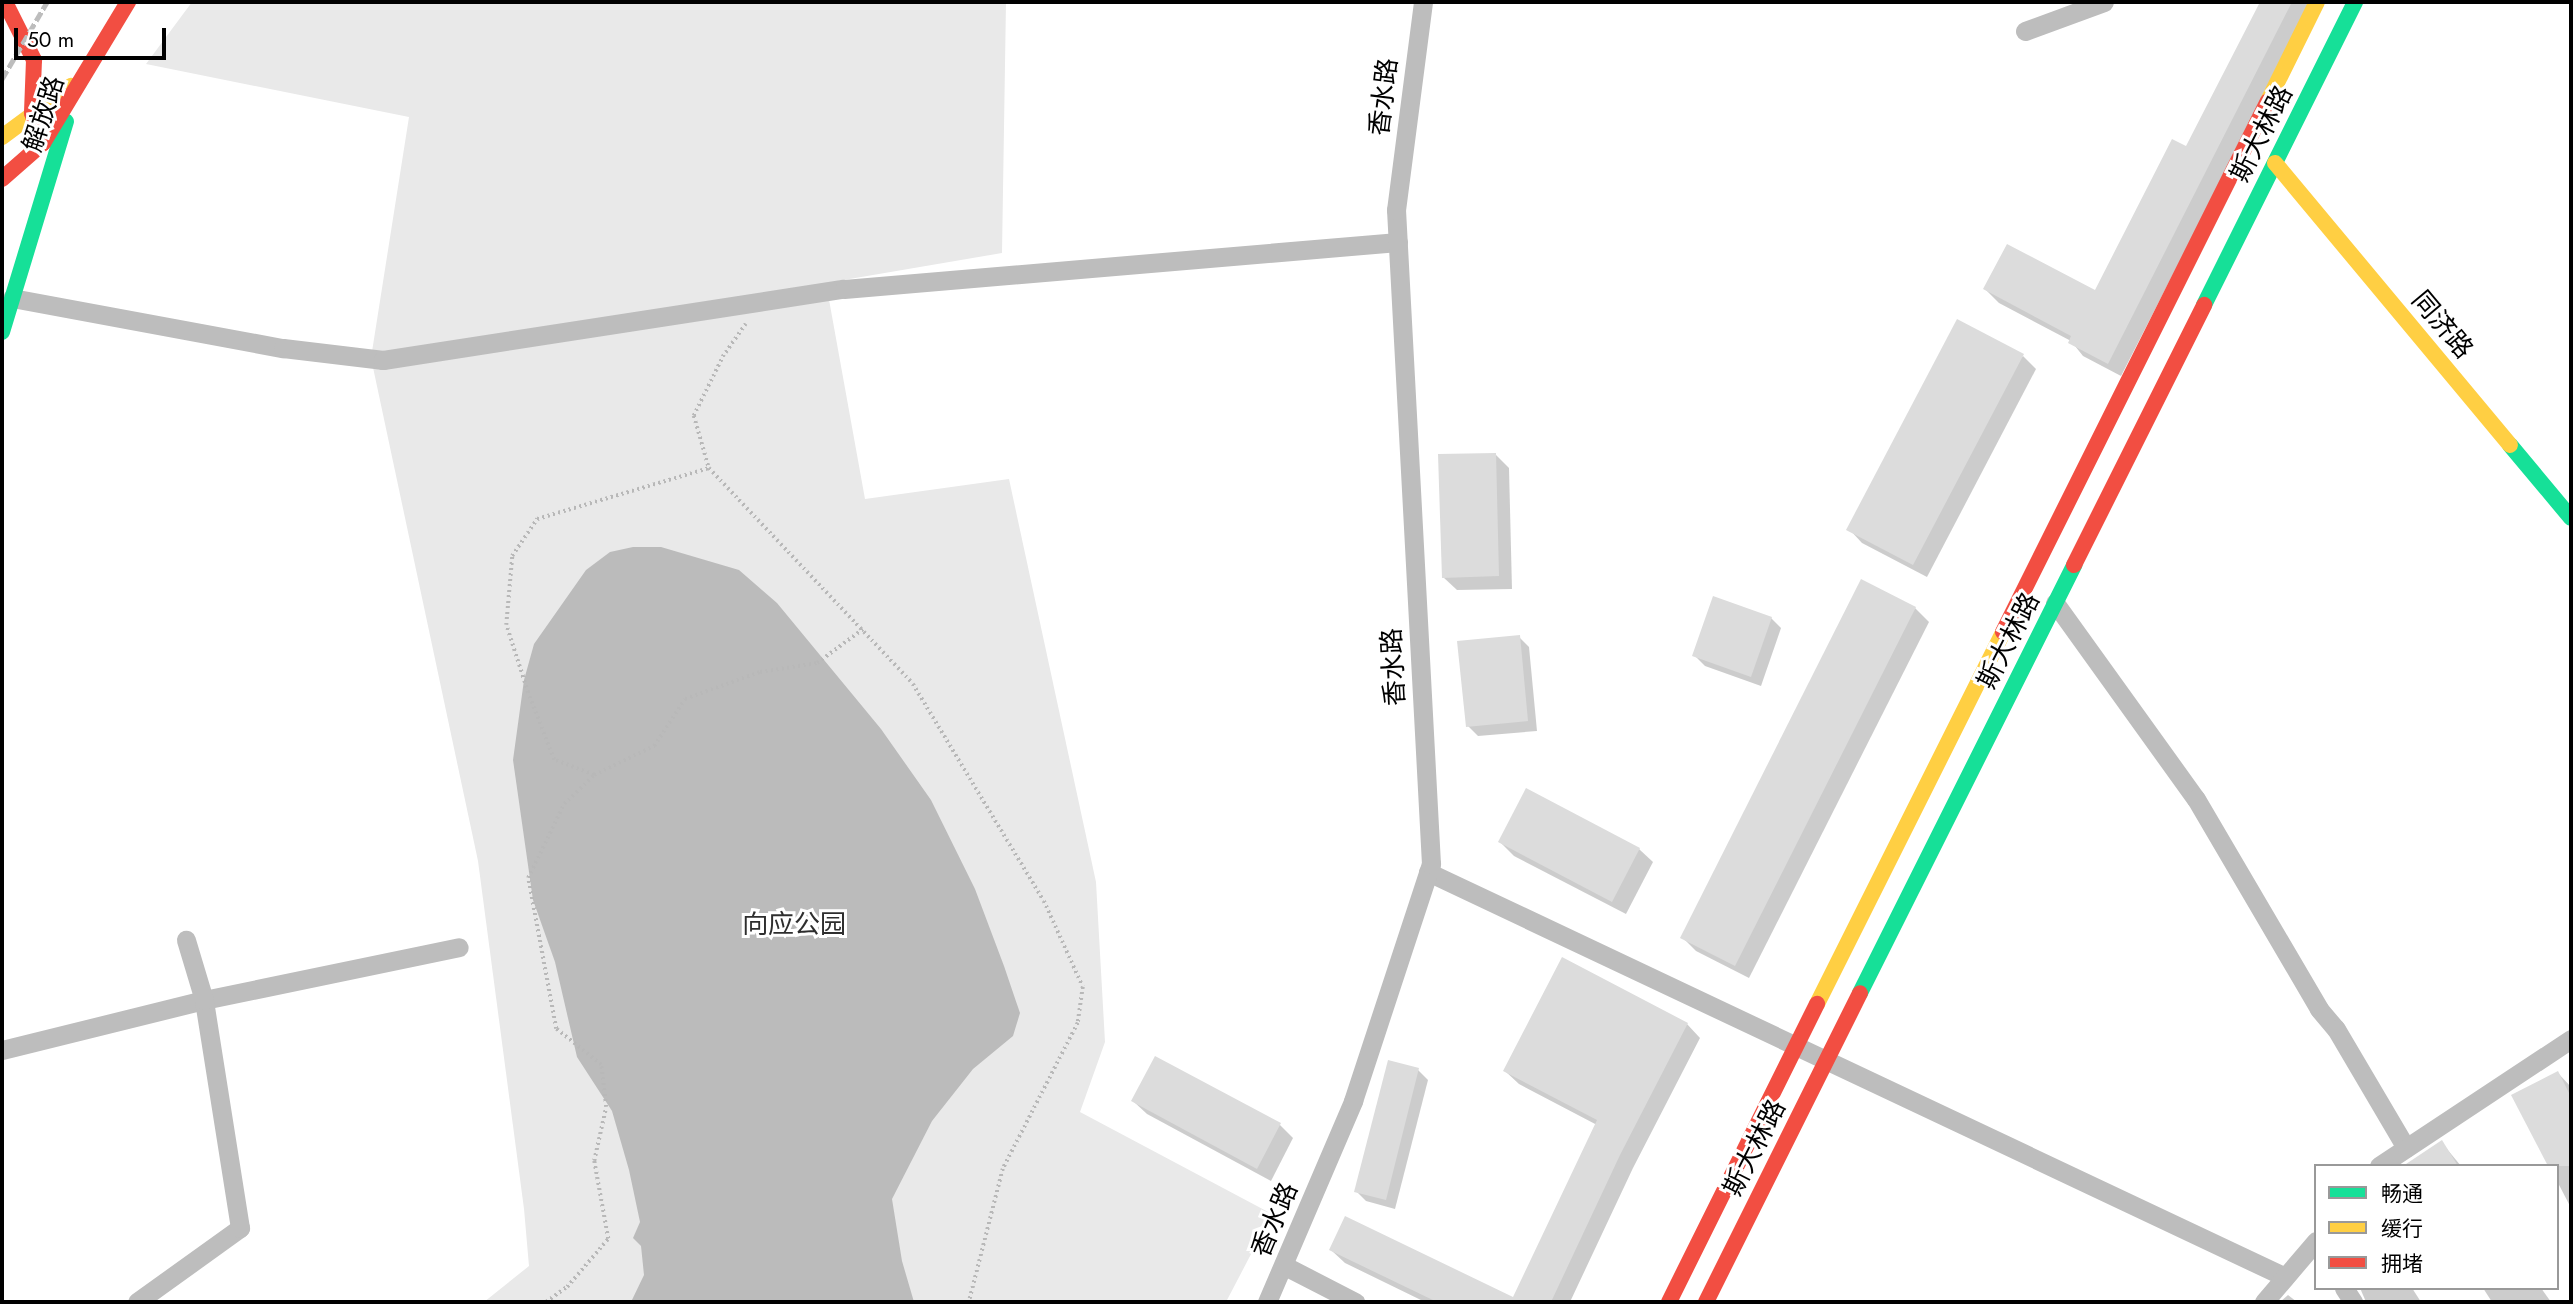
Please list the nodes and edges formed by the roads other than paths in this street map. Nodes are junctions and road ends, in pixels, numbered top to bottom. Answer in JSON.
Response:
{"nodes":[{"id":1,"x":5,"y":2,"type":"edge"},
{"id":2,"x":128,"y":2,"type":"edge"},
{"id":3,"x":1423,"y":2,"type":"edge"},
{"id":4,"x":2104,"y":2,"type":"edge"},
{"id":5,"x":2317,"y":2,"type":"edge"},
{"id":6,"x":2355,"y":2,"type":"edge"},
{"id":7,"x":2025,"y":32,"type":"dead end"},
{"id":8,"x":77,"y":83,"type":"junction"},
{"id":9,"x":32,"y":113,"type":"junction"},
{"id":10,"x":2,"y":137,"type":"edge"},
{"id":11,"x":43,"y":142,"type":"junction"},
{"id":12,"x":2275,"y":163,"type":"junction"},
{"id":13,"x":2,"y":179,"type":"edge"},
{"id":14,"x":1398,"y":242,"type":"junction"},
{"id":15,"x":12,"y":298,"type":"junction"},
{"id":16,"x":2,"y":332,"type":"edge"},
{"id":17,"x":2571,"y":518,"type":"edge"},
{"id":18,"x":2055,"y":603,"type":"junction"},
{"id":19,"x":1428,"y":872,"type":"junction"},
{"id":20,"x":186,"y":940,"type":"dead end"},
{"id":21,"x":458,"y":947,"type":"dead end"},
{"id":22,"x":204,"y":1000,"type":"junction"},
{"id":23,"x":2571,"y":1039,"type":"edge"},
{"id":24,"x":1796,"y":1045,"type":"junction"},
{"id":25,"x":2,"y":1050,"type":"edge"},
{"id":26,"x":1826,"y":1060,"type":"junction"},
{"id":27,"x":2406,"y":1148,"type":"junction"},
{"id":28,"x":2382,"y":1164,"type":"edge"},
{"id":29,"x":2314,"y":1244,"type":"edge"},
{"id":30,"x":1285,"y":1266,"type":"junction"},
{"id":31,"x":2285,"y":1277,"type":"junction"},
{"id":32,"x":137,"y":1302,"type":"edge"},
{"id":33,"x":1267,"y":1302,"type":"edge"},
{"id":34,"x":1355,"y":1302,"type":"edge"},
{"id":35,"x":1669,"y":1302,"type":"edge"},
{"id":36,"x":1706,"y":1302,"type":"edge"},
{"id":37,"x":2264,"y":1302,"type":"edge"}],
"edges":[{"from":1,"to":9,"type":"main road"},
{"from":2,"to":8,"type":"main road","name":"解放路"},
{"from":3,"to":14,"type":"street","name":"香水路"},
{"from":4,"to":7,"type":"street"},
{"from":5,"to":24,"type":"main road","name":"斯大林路"},
{"from":6,"to":12,"type":"main road","name":"斯大林路"},
{"from":8,"to":9,"type":"main road"},
{"from":8,"to":11,"type":"main road"},
{"from":8,"to":15,"type":"main road","name":"解放路"},
{"from":9,"to":10,"type":"main road"},
{"from":9,"to":11,"type":"main road"},
{"from":11,"to":13,"type":"main road"},
{"from":12,"to":17,"type":"main road","name":"同济路"},
{"from":12,"to":18,"type":"main road","name":"斯大林路"},
{"from":14,"to":15,"type":"street"},
{"from":14,"to":19,"type":"street","name":"香水路"},
{"from":15,"to":16,"type":"main road","name":"解放路"},
{"from":18,"to":26,"type":"main road","name":"斯大林路"},
{"from":18,"to":27,"type":"street"},
{"from":19,"to":24,"type":"street"},
{"from":19,"to":30,"type":"street","name":"香水路"},
{"from":20,"to":22,"type":"street"},
{"from":21,"to":22,"type":"street"},
{"from":22,"to":25,"type":"street"},
{"from":22,"to":32,"type":"street"},
{"from":23,"to":27,"type":"street"},
{"from":24,"to":26,"type":"street"},
{"from":24,"to":35,"type":"main road","name":"斯大林路"},
{"from":26,"to":31,"type":"street"},
{"from":26,"to":36,"type":"main road","name":"斯大林路"},
{"from":27,"to":28,"type":"street"},
{"from":29,"to":31,"type":"street"},
{"from":30,"to":33,"type":"street","name":"香水路"},
{"from":30,"to":34,"type":"street"},
{"from":31,"to":37,"type":"street"}]}
